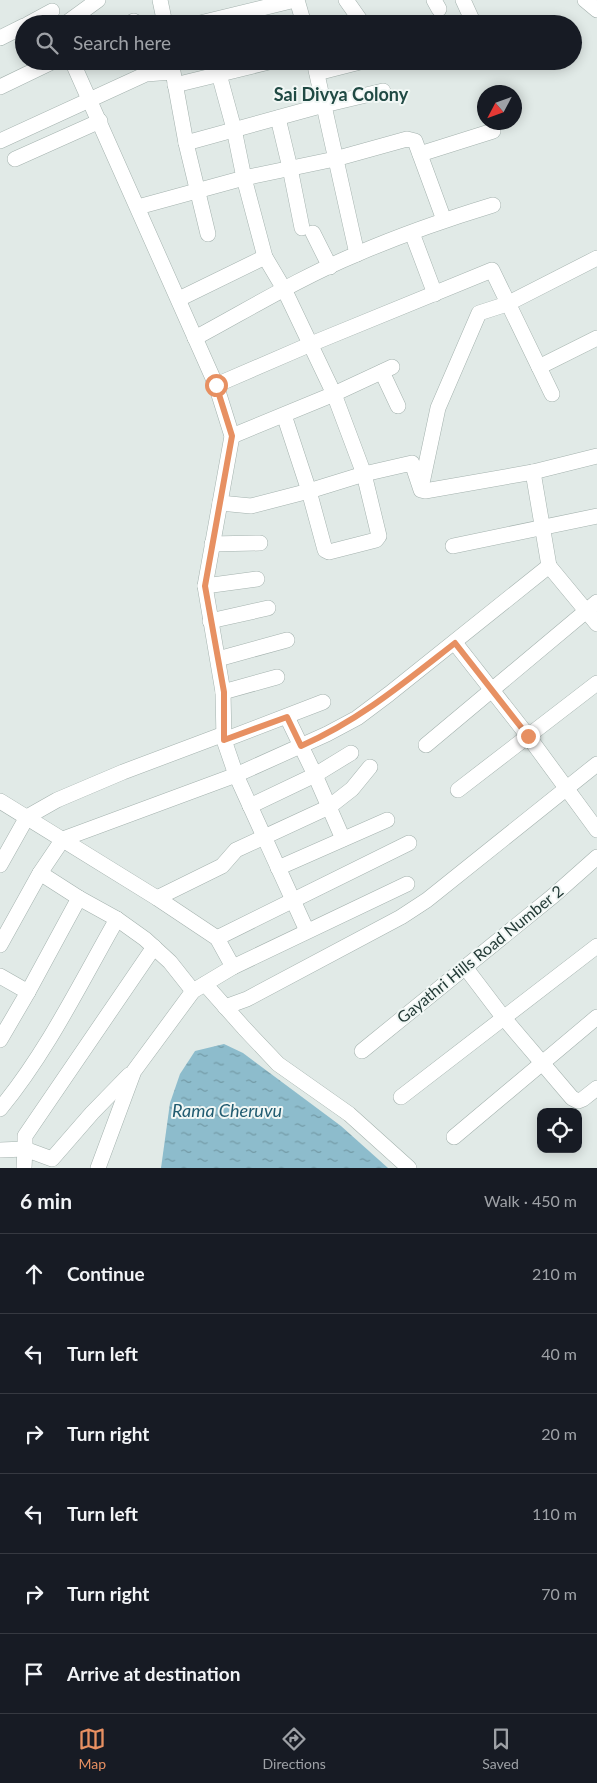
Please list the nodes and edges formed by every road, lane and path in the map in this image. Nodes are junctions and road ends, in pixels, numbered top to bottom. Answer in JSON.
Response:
{"nodes":[{"id":1,"x":98,"y":0,"type":"edge"},
{"id":2,"x":160,"y":0,"type":"edge"},
{"id":3,"x":296,"y":0,"type":"edge"},
{"id":4,"x":346,"y":0,"type":"edge"},
{"id":5,"x":463,"y":0,"type":"edge"},
{"id":6,"x":585,"y":0,"type":"edge"},
{"id":7,"x":255,"y":10,"type":"edge"},
{"id":8,"x":597,"y":10,"type":"edge"},
{"id":9,"x":77,"y":15,"type":"edge"},
{"id":10,"x":163,"y":15,"type":"edge"},
{"id":11,"x":234,"y":15,"type":"edge"},
{"id":12,"x":301,"y":15,"type":"edge"},
{"id":13,"x":357,"y":15,"type":"edge"},
{"id":14,"x":470,"y":15,"type":"edge"},
{"id":15,"x":15,"y":30,"type":"edge"},
{"id":16,"x":0,"y":38,"type":"edge"},
{"id":17,"x":35,"y":70,"type":"edge"},
{"id":18,"x":76,"y":70,"type":"edge"},
{"id":19,"x":235,"y":70,"type":"edge"},
{"id":20,"x":317,"y":70,"type":"edge"},
{"id":21,"x":173,"y":73,"type":"edge"},
{"id":22,"x":219,"y":74,"type":"junction"},
{"id":23,"x":0,"y":87,"type":"edge"},
{"id":24,"x":383,"y":90,"type":"dead end"},
{"id":25,"x":90,"y":99,"type":"junction"},
{"id":26,"x":324,"y":105,"type":"junction"},
{"id":27,"x":278,"y":118,"type":"junction"},
{"id":28,"x":100,"y":121,"type":"junction"},
{"id":29,"x":234,"y":129,"type":"junction"},
{"id":30,"x":493,"y":131,"type":"dead end"},
{"id":31,"x":0,"y":141,"type":"edge"},
{"id":32,"x":186,"y":143,"type":"junction"},
{"id":33,"x":420,"y":154,"type":"junction"},
{"id":34,"x":15,"y":159,"type":"dead end"},
{"id":35,"x":335,"y":159,"type":"junction"},
{"id":36,"x":290,"y":168,"type":"junction"},
{"id":37,"x":244,"y":178,"type":"junction"},
{"id":38,"x":198,"y":190,"type":"junction"},
{"id":39,"x":493,"y":205,"type":"dead end"},
{"id":40,"x":138,"y":207,"type":"junction"},
{"id":41,"x":444,"y":220,"type":"junction"},
{"id":42,"x":412,"y":233,"type":"junction"},
{"id":43,"x":208,"y":234,"type":"dead end"},
{"id":44,"x":357,"y":254,"type":"junction"},
{"id":45,"x":265,"y":257,"type":"junction"},
{"id":46,"x":597,"y":258,"type":"edge"},
{"id":47,"x":330,"y":267,"type":"junction"},
{"id":48,"x":284,"y":289,"type":"junction"},
{"id":49,"x":435,"y":294,"type":"junction"},
{"id":50,"x":179,"y":299,"type":"junction"},
{"id":51,"x":507,"y":304,"type":"junction"},
{"id":52,"x":196,"y":338,"type":"junction"},
{"id":53,"x":597,"y":338,"type":"edge"},
{"id":54,"x":311,"y":344,"type":"junction"},
{"id":55,"x":539,"y":367,"type":"junction"},
{"id":56,"x":216,"y":385,"type":"junction"},
{"id":57,"x":334,"y":394,"type":"junction"},
{"id":58,"x":552,"y":394,"type":"dead end"},
{"id":59,"x":398,"y":406,"type":"dead end"},
{"id":60,"x":284,"y":415,"type":"junction"},
{"id":61,"x":232,"y":436,"type":"junction"},
{"id":62,"x":597,"y":456,"type":"edge"},
{"id":63,"x":533,"y":472,"type":"junction"},
{"id":64,"x":364,"y":474,"type":"junction"},
{"id":65,"x":421,"y":490,"type":"junction"},
{"id":66,"x":309,"y":491,"type":"junction"},
{"id":67,"x":220,"y":503,"type":"junction"},
{"id":68,"x":597,"y":516,"type":"edge"},
{"id":69,"x":543,"y":528,"type":"junction"},
{"id":70,"x":260,"y":543,"type":"dead end"},
{"id":71,"x":212,"y":544,"type":"junction"},
{"id":72,"x":453,"y":546,"type":"dead end"},
{"id":73,"x":550,"y":566,"type":"junction"},
{"id":74,"x":257,"y":579,"type":"dead end"},
{"id":75,"x":205,"y":586,"type":"junction"},
{"id":76,"x":591,"y":606,"type":"edge"},
{"id":77,"x":268,"y":608,"type":"dead end"},
{"id":78,"x":210,"y":621,"type":"junction"},
{"id":79,"x":597,"y":624,"type":"edge"},
{"id":80,"x":287,"y":640,"type":"dead end"},
{"id":81,"x":455,"y":643,"type":"junction"},
{"id":82,"x":218,"y":659,"type":"junction"},
{"id":83,"x":278,"y":677,"type":"dead end"},
{"id":84,"x":597,"y":683,"type":"edge"},
{"id":85,"x":492,"y":689,"type":"junction"},
{"id":86,"x":224,"y":692,"type":"junction"},
{"id":87,"x":323,"y":702,"type":"dead end"},
{"id":88,"x":287,"y":717,"type":"junction"},
{"id":89,"x":528,"y":736,"type":"junction"},
{"id":90,"x":224,"y":737,"type":"junction"},
{"id":91,"x":426,"y":745,"type":"dead end"},
{"id":92,"x":301,"y":746,"type":"junction"},
{"id":93,"x":351,"y":753,"type":"dead end"},
{"id":94,"x":597,"y":764,"type":"edge"},
{"id":95,"x":370,"y":767,"type":"dead end"},
{"id":96,"x":315,"y":774,"type":"junction"},
{"id":97,"x":236,"y":775,"type":"junction"},
{"id":98,"x":567,"y":788,"type":"junction"},
{"id":99,"x":458,"y":790,"type":"dead end"},
{"id":100,"x":0,"y":801,"type":"edge"},
{"id":101,"x":250,"y":806,"type":"junction"},
{"id":102,"x":328,"y":807,"type":"junction"},
{"id":103,"x":27,"y":816,"type":"junction"},
{"id":104,"x":387,"y":820,"type":"dead end"},
{"id":105,"x":597,"y":830,"type":"edge"},
{"id":106,"x":264,"y":836,"type":"junction"},
{"id":107,"x":63,"y":839,"type":"junction"},
{"id":108,"x":343,"y":839,"type":"junction"},
{"id":109,"x":409,"y":843,"type":"dead end"},
{"id":110,"x":597,"y":857,"type":"edge"},
{"id":111,"x":1,"y":860,"type":"edge"},
{"id":112,"x":278,"y":868,"type":"junction"},
{"id":113,"x":40,"y":873,"type":"junction"},
{"id":114,"x":407,"y":884,"type":"dead end"},
{"id":115,"x":79,"y":898,"type":"junction"},
{"id":116,"x":157,"y":898,"type":"junction"},
{"id":117,"x":292,"y":900,"type":"junction"},
{"id":118,"x":117,"y":919,"type":"junction"},
{"id":119,"x":307,"y":931,"type":"junction"},
{"id":120,"x":217,"y":938,"type":"junction"},
{"id":121,"x":0,"y":945,"type":"edge"},
{"id":122,"x":597,"y":946,"type":"edge"},
{"id":123,"x":154,"y":947,"type":"junction"},
{"id":124,"x":233,"y":966,"type":"junction"},
{"id":125,"x":465,"y":967,"type":"junction"},
{"id":126,"x":0,"y":976,"type":"edge"},
{"id":127,"x":199,"y":988,"type":"junction"},
{"id":128,"x":28,"y":992,"type":"junction"},
{"id":129,"x":225,"y":1007,"type":"junction"},
{"id":130,"x":597,"y":1017,"type":"edge"},
{"id":131,"x":504,"y":1018,"type":"junction"},
{"id":132,"x":2,"y":1032,"type":"edge"},
{"id":133,"x":362,"y":1051,"type":"dead end"},
{"id":134,"x":542,"y":1063,"type":"junction"},
{"id":135,"x":134,"y":1071,"type":"junction"},
{"id":136,"x":597,"y":1088,"type":"edge"},
{"id":137,"x":402,"y":1097,"type":"dead end"},
{"id":138,"x":0,"y":1109,"type":"edge"},
{"id":139,"x":454,"y":1137,"type":"dead end"},
{"id":140,"x":25,"y":1149,"type":"junction"},
{"id":141,"x":0,"y":1150,"type":"edge"},
{"id":142,"x":57,"y":1164,"type":"edge"},
{"id":143,"x":24,"y":1168,"type":"edge"},
{"id":144,"x":98,"y":1168,"type":"edge"},
{"id":145,"x":408,"y":1168,"type":"edge"}],
"edges":[{"from":1,"to":9,"type":"street"},
{"from":2,"to":10,"type":"street"},
{"from":3,"to":7,"type":"street"},
{"from":3,"to":12,"type":"street"},
{"from":4,"to":13,"type":"street"},
{"from":5,"to":14,"type":"street"},
{"from":6,"to":8,"type":"street"},
{"from":7,"to":11,"type":"street"},
{"from":15,"to":16,"type":"street"},
{"from":17,"to":23,"type":"street"},
{"from":18,"to":25,"type":"street"},
{"from":19,"to":22,"type":"street"},
{"from":20,"to":26,"type":"street"},
{"from":21,"to":22,"type":"street"},
{"from":21,"to":25,"type":"street"},
{"from":21,"to":32,"type":"street"},
{"from":22,"to":29,"type":"street"},
{"from":24,"to":26,"type":"street"},
{"from":25,"to":28,"type":"street"},
{"from":25,"to":31,"type":"street"},
{"from":26,"to":27,"type":"street"},
{"from":26,"to":35,"type":"street"},
{"from":27,"to":29,"type":"street"},
{"from":27,"to":36,"type":"street"},
{"from":28,"to":34,"type":"street"},
{"from":28,"to":40,"type":"street"},
{"from":29,"to":32,"type":"street"},
{"from":29,"to":37,"type":"street"},
{"from":30,"to":33,"type":"street"},
{"from":32,"to":38,"type":"street"},
{"from":33,"to":35,"type":"street"},
{"from":33,"to":41,"type":"street"},
{"from":35,"to":36,"type":"street"},
{"from":35,"to":44,"type":"street"},
{"from":36,"to":37,"type":"street"},
{"from":36,"to":47,"type":"street"},
{"from":37,"to":38,"type":"street"},
{"from":37,"to":45,"type":"street"},
{"from":38,"to":40,"type":"street"},
{"from":38,"to":43,"type":"street"},
{"from":39,"to":41,"type":"street"},
{"from":40,"to":50,"type":"street"},
{"from":41,"to":42,"type":"street"},
{"from":42,"to":44,"type":"street"},
{"from":42,"to":49,"type":"street"},
{"from":44,"to":47,"type":"street"},
{"from":45,"to":48,"type":"street"},
{"from":45,"to":50,"type":"street"},
{"from":46,"to":51,"type":"street"},
{"from":47,"to":48,"type":"street"},
{"from":48,"to":52,"type":"street"},
{"from":48,"to":54,"type":"street"},
{"from":49,"to":51,"type":"street"},
{"from":49,"to":54,"type":"street"},
{"from":50,"to":52,"type":"street"},
{"from":51,"to":55,"type":"street"},
{"from":51,"to":65,"type":"street"},
{"from":52,"to":56,"type":"street"},
{"from":53,"to":55,"type":"street"},
{"from":54,"to":56,"type":"street"},
{"from":54,"to":57,"type":"street"},
{"from":55,"to":58,"type":"street"},
{"from":56,"to":61,"type":"street"},
{"from":57,"to":59,"type":"street"},
{"from":57,"to":60,"type":"street"},
{"from":57,"to":64,"type":"street"},
{"from":60,"to":61,"type":"street"},
{"from":60,"to":66,"type":"street"},
{"from":61,"to":67,"type":"street"},
{"from":62,"to":63,"type":"street"},
{"from":63,"to":65,"type":"street"},
{"from":63,"to":69,"type":"street"},
{"from":64,"to":65,"type":"street"},
{"from":64,"to":66,"type":"street"},
{"from":64,"to":66,"type":"street"},
{"from":66,"to":67,"type":"street"},
{"from":67,"to":71,"type":"street"},
{"from":68,"to":69,"type":"street"},
{"from":69,"to":72,"type":"street"},
{"from":69,"to":73,"type":"street"},
{"from":70,"to":71,"type":"street"},
{"from":71,"to":75,"type":"street"},
{"from":73,"to":76,"type":"street"},
{"from":73,"to":81,"type":"street"},
{"from":74,"to":75,"type":"street"},
{"from":75,"to":78,"type":"street"},
{"from":76,"to":79,"type":"street"},
{"from":76,"to":85,"type":"street"},
{"from":77,"to":78,"type":"street"},
{"from":78,"to":82,"type":"street"},
{"from":80,"to":82,"type":"street"},
{"from":81,"to":85,"type":"street"},
{"from":81,"to":92,"type":"street"},
{"from":82,"to":86,"type":"street"},
{"from":83,"to":86,"type":"street"},
{"from":84,"to":89,"type":"street"},
{"from":85,"to":89,"type":"street"},
{"from":85,"to":91,"type":"street"},
{"from":86,"to":90,"type":"street"},
{"from":87,"to":88,"type":"street"},
{"from":88,"to":90,"type":"street"},
{"from":88,"to":92,"type":"street"},
{"from":89,"to":98,"type":"street"},
{"from":89,"to":99,"type":"street"},
{"from":90,"to":97,"type":"street"},
{"from":90,"to":103,"type":"street"},
{"from":92,"to":96,"type":"street"},
{"from":92,"to":97,"type":"street"},
{"from":93,"to":96,"type":"street"},
{"from":94,"to":98,"type":"street"},
{"from":95,"to":102,"type":"street"},
{"from":96,"to":101,"type":"street"},
{"from":96,"to":102,"type":"street"},
{"from":97,"to":101,"type":"street"},
{"from":97,"to":107,"type":"street"},
{"from":98,"to":105,"type":"street"},
{"from":98,"to":129,"type":"street"},
{"from":100,"to":103,"type":"street"},
{"from":101,"to":106,"type":"street"},
{"from":102,"to":106,"type":"street"},
{"from":102,"to":108,"type":"street"},
{"from":103,"to":107,"type":"street"},
{"from":103,"to":111,"type":"street"},
{"from":104,"to":108,"type":"street"},
{"from":106,"to":112,"type":"street"},
{"from":106,"to":116,"type":"street"},
{"from":107,"to":113,"type":"street"},
{"from":107,"to":116,"type":"street"},
{"from":108,"to":112,"type":"street"},
{"from":109,"to":117,"type":"street"},
{"from":110,"to":125,"type":"street","name":"Gayathri Hills Road Number 2"},
{"from":112,"to":117,"type":"street"},
{"from":113,"to":115,"type":"street"},
{"from":113,"to":121,"type":"street"},
{"from":114,"to":119,"type":"street"},
{"from":115,"to":118,"type":"street"},
{"from":115,"to":128,"type":"street"},
{"from":116,"to":120,"type":"street"},
{"from":117,"to":119,"type":"street"},
{"from":117,"to":120,"type":"street"},
{"from":118,"to":123,"type":"street"},
{"from":118,"to":138,"type":"street"},
{"from":119,"to":124,"type":"street"},
{"from":120,"to":124,"type":"street"},
{"from":122,"to":131,"type":"street"},
{"from":123,"to":127,"type":"street"},
{"from":123,"to":140,"type":"street"},
{"from":124,"to":127,"type":"street"},
{"from":125,"to":131,"type":"street"},
{"from":125,"to":133,"type":"street","name":"Gayathri Hills Road Number 2"},
{"from":126,"to":128,"type":"street"},
{"from":127,"to":129,"type":"street"},
{"from":127,"to":135,"type":"street"},
{"from":128,"to":132,"type":"street"},
{"from":129,"to":145,"type":"street"},
{"from":130,"to":134,"type":"street"},
{"from":131,"to":134,"type":"street"},
{"from":131,"to":137,"type":"street"},
{"from":134,"to":136,"type":"street"},
{"from":134,"to":139,"type":"street"},
{"from":135,"to":142,"type":"street"},
{"from":135,"to":144,"type":"street"},
{"from":140,"to":141,"type":"street"},
{"from":140,"to":142,"type":"street"},
{"from":140,"to":143,"type":"street"}]}
